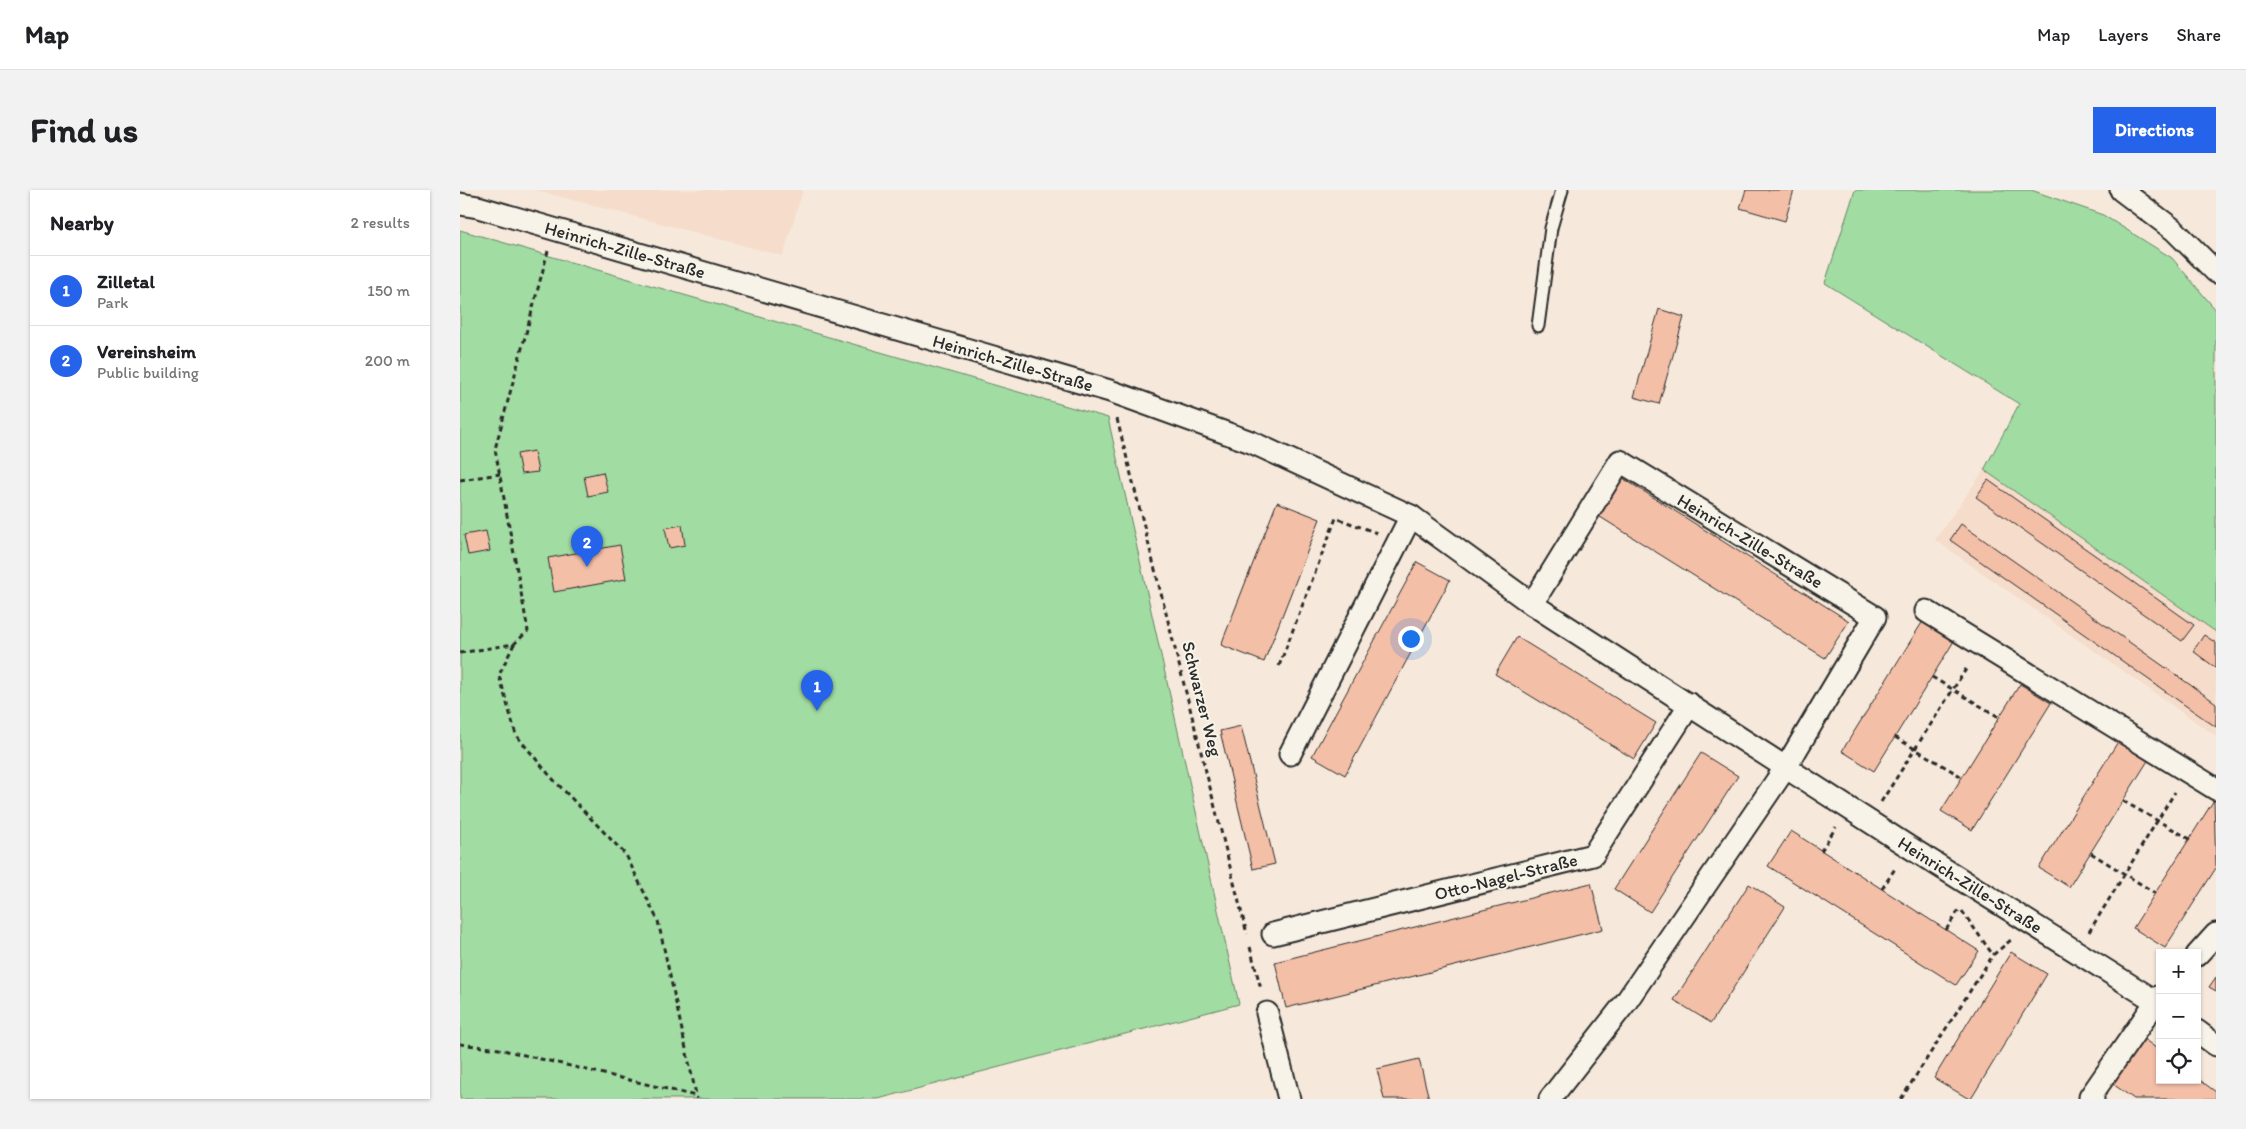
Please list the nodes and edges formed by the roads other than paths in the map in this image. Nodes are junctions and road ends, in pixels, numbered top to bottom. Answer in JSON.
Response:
{"nodes":[{"id":1,"x":1562,"y":190,"type":"edge"},
{"id":2,"x":2120,"y":190,"type":"edge"},
{"id":3,"x":460,"y":204,"type":"edge"},
{"id":4,"x":2216,"y":272,"type":"edge"},
{"id":5,"x":1538,"y":326,"type":"dead end"},
{"id":6,"x":1411,"y":516,"type":"junction"},
{"id":7,"x":1532,"y":604,"type":"junction"},
{"id":8,"x":1926,"y":611,"type":"dead end"},
{"id":9,"x":1690,"y":704,"type":"junction"},
{"id":10,"x":1290,"y":754,"type":"dead end"},
{"id":11,"x":1786,"y":767,"type":"junction"},
{"id":12,"x":2216,"y":789,"type":"edge"},
{"id":13,"x":1273,"y":934,"type":"dead end"},
{"id":14,"x":2216,"y":934,"type":"edge"},
{"id":15,"x":2201,"y":950,"type":"edge"},
{"id":16,"x":2156,"y":999,"type":"edge"},
{"id":17,"x":2156,"y":1003,"type":"edge"},
{"id":18,"x":1267,"y":1013,"type":"road end"},
{"id":19,"x":2201,"y":1034,"type":"edge"},
{"id":20,"x":2216,"y":1045,"type":"edge"},
{"id":21,"x":1289,"y":1099,"type":"edge"},
{"id":22,"x":1550,"y":1099,"type":"edge"},
{"id":23,"x":2093,"y":1099,"type":"edge"}],
"edges":[{"from":1,"to":5,"type":"lane"},
{"from":2,"to":4,"type":"street"},
{"from":3,"to":6,"type":"street","name":"Heinrich-Zille-Straße"},
{"from":6,"to":7,"type":"street","name":"Heinrich-Zille-Straße"},
{"from":6,"to":10,"type":"street"},
{"from":7,"to":9,"type":"street","name":"Heinrich-Zille-Straße"},
{"from":7,"to":11,"type":"street","name":"Heinrich-Zille-Straße"},
{"from":8,"to":12,"type":"street"},
{"from":9,"to":11,"type":"street","name":"Heinrich-Zille-Straße"},
{"from":9,"to":13,"type":"street","name":"Otto-Nagel-Straße"},
{"from":11,"to":16,"type":"street","name":"Heinrich-Zille-Straße"},
{"from":11,"to":22,"type":"street"},
{"from":14,"to":15,"type":"street"},
{"from":17,"to":23,"type":"street"},
{"from":18,"to":21,"type":"street"},
{"from":19,"to":20,"type":"street"}]}
